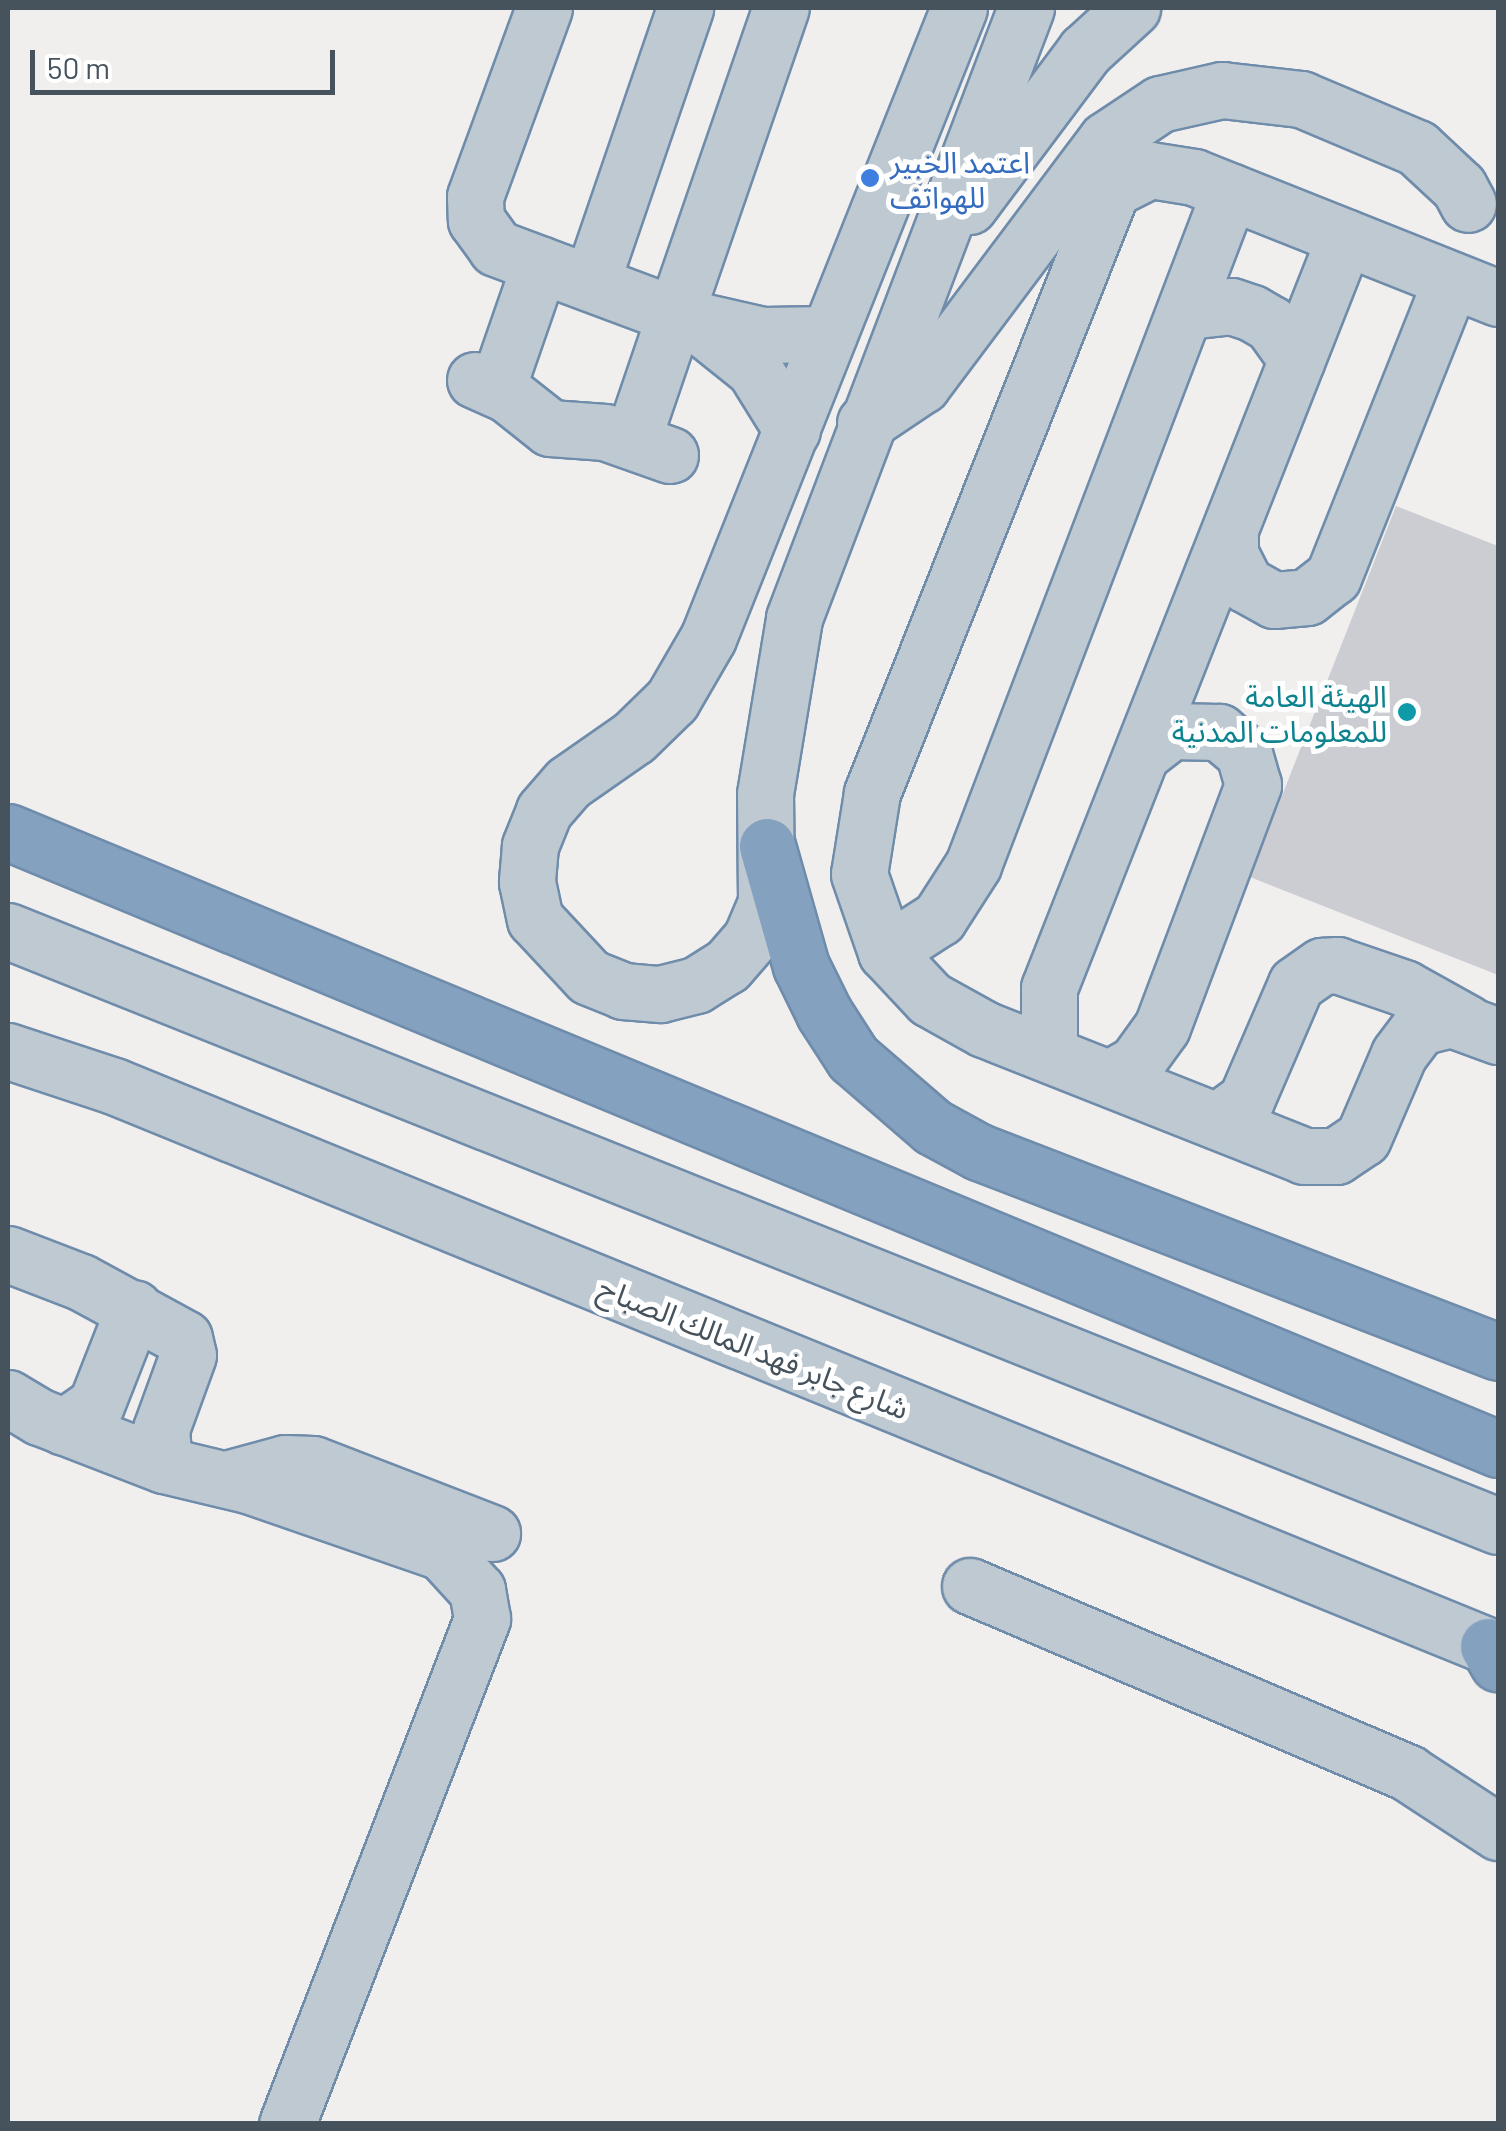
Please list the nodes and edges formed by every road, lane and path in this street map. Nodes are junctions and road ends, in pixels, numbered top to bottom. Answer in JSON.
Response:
{"nodes":[{"id":1,"x":544,"y":8,"type":"edge"},
{"id":2,"x":684,"y":8,"type":"edge"},
{"id":3,"x":782,"y":8,"type":"edge"},
{"id":4,"x":959,"y":8,"type":"edge"},
{"id":5,"x":1026,"y":8,"type":"edge"},
{"id":6,"x":1132,"y":8,"type":"edge"},
{"id":7,"x":1230,"y":191,"type":"junction"},
{"id":8,"x":1460,"y":193,"type":"dead end"},
{"id":9,"x":1345,"y":238,"type":"junction"},
{"id":10,"x":935,"y":246,"type":"junction"},
{"id":11,"x":540,"y":264,"type":"junction"},
{"id":12,"x":591,"y":283,"type":"junction"},
{"id":13,"x":1475,"y":289,"type":"edge"},
{"id":14,"x":1188,"y":311,"type":"junction"},
{"id":15,"x":686,"y":319,"type":"junction"},
{"id":16,"x":830,"y":334,"type":"junction"},
{"id":17,"x":1296,"y":360,"type":"junction"},
{"id":18,"x":864,"y":423,"type":"junction"},
{"id":19,"x":792,"y":430,"type":"junction"},
{"id":20,"x":1230,"y":537,"type":"junction"},
{"id":21,"x":1143,"y":753,"type":"junction"},
{"id":22,"x":8,"y":832,"type":"edge"},
{"id":23,"x":767,"y":846,"type":"junction"},
{"id":24,"x":19,"y":939,"type":"edge"},
{"id":25,"x":886,"y":952,"type":"junction"},
{"id":26,"x":1483,"y":1030,"type":"edge"},
{"id":27,"x":8,"y":1051,"type":"edge"},
{"id":28,"x":1049,"y":1054,"type":"junction"},
{"id":29,"x":1110,"y":1078,"type":"junction"},
{"id":30,"x":1217,"y":1121,"type":"junction"},
{"id":31,"x":8,"y":1254,"type":"edge"},
{"id":32,"x":134,"y":1308,"type":"junction"},
{"id":33,"x":1485,"y":1334,"type":"edge"},
{"id":34,"x":8,"y":1398,"type":"edge"},
{"id":35,"x":64,"y":1426,"type":"junction"},
{"id":36,"x":1498,"y":1449,"type":"edge"},
{"id":37,"x":164,"y":1465,"type":"junction"},
{"id":38,"x":226,"y":1480,"type":"junction"},
{"id":39,"x":1498,"y":1526,"type":"edge"},
{"id":40,"x":970,"y":1586,"type":"dead end"},
{"id":41,"x":482,"y":1619,"type":"junction"},
{"id":42,"x":1495,"y":1653,"type":"edge"},
{"id":43,"x":1498,"y":1832,"type":"edge"},
{"id":44,"x":288,"y":2124,"type":"edge"}],
"edges":[{"from":1,"to":11,"type":"street"},
{"from":2,"to":12,"type":"street"},
{"from":3,"to":15,"type":"street"},
{"from":4,"to":16,"type":"street"},
{"from":5,"to":10,"type":"street"},
{"from":6,"to":10,"type":"street"},
{"from":7,"to":9,"type":"street"},
{"from":7,"to":14,"type":"street"},
{"from":7,"to":25,"type":"street"},
{"from":8,"to":18,"type":"street"},
{"from":9,"to":13,"type":"street"},
{"from":9,"to":17,"type":"street"},
{"from":10,"to":18,"type":"street"},
{"from":11,"to":12,"type":"street"},
{"from":11,"to":15,"type":"street"},
{"from":12,"to":15,"type":"street"},
{"from":13,"to":20,"type":"street"},
{"from":14,"to":17,"type":"street"},
{"from":14,"to":25,"type":"street"},
{"from":15,"to":16,"type":"street"},
{"from":15,"to":19,"type":"street"},
{"from":16,"to":19,"type":"street"},
{"from":17,"to":20,"type":"street"},
{"from":18,"to":23,"type":"street"},
{"from":19,"to":23,"type":"street"},
{"from":20,"to":21,"type":"street"},
{"from":21,"to":28,"type":"street"},
{"from":21,"to":29,"type":"street"},
{"from":22,"to":36,"type":"highway"},
{"from":23,"to":33,"type":"highway"},
{"from":24,"to":39,"type":"street"},
{"from":25,"to":28,"type":"street"},
{"from":26,"to":30,"type":"street"},
{"from":26,"to":30,"type":"street"},
{"from":27,"to":42,"type":"street","name":"شارع جابر فهد المالك الصباح"},
{"from":28,"to":29,"type":"street"},
{"from":29,"to":30,"type":"street"},
{"from":31,"to":32,"type":"street"},
{"from":32,"to":35,"type":"street"},
{"from":32,"to":37,"type":"street"},
{"from":34,"to":35,"type":"street"},
{"from":35,"to":37,"type":"street"},
{"from":37,"to":38,"type":"street"},
{"from":38,"to":41,"type":"street"},
{"from":38,"to":41,"type":"street"},
{"from":40,"to":43,"type":"street"},
{"from":41,"to":44,"type":"street"}]}
